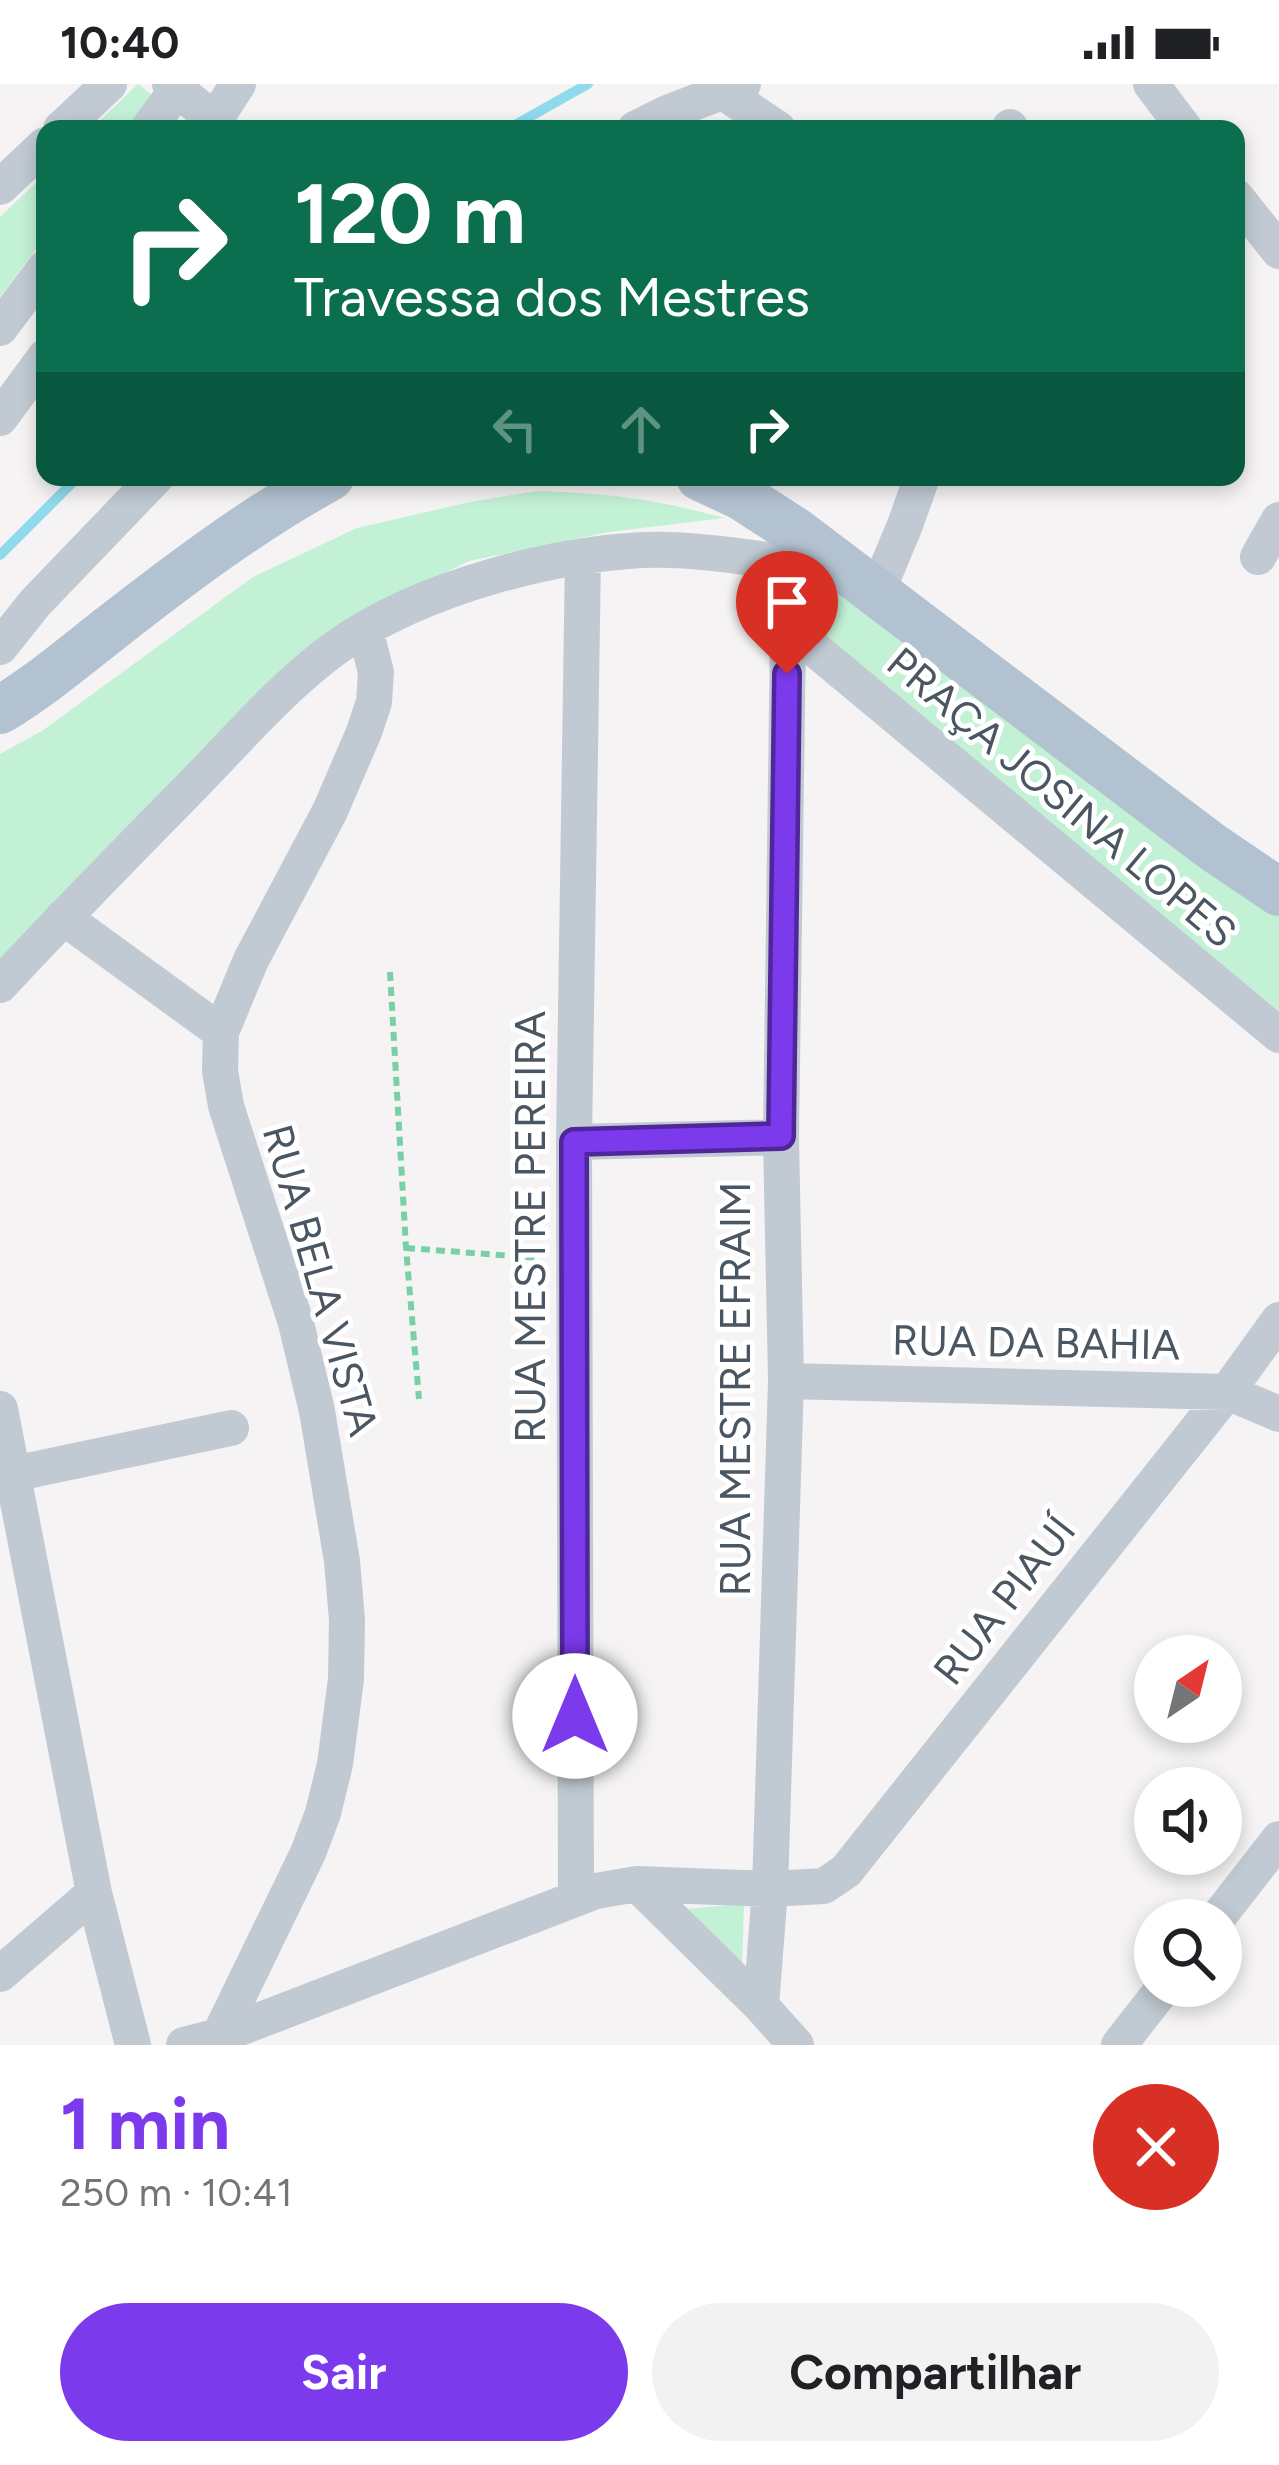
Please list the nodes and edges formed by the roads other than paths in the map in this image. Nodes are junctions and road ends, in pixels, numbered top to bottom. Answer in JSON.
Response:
{"nodes":[{"id":1,"x":109,"y":84,"type":"edge"},
{"id":2,"x":238,"y":84,"type":"edge"},
{"id":3,"x":1151,"y":84,"type":"edge"},
{"id":4,"x":176,"y":86,"type":"edge"},
{"id":5,"x":732,"y":88,"type":"edge"},
{"id":6,"x":71,"y":120,"type":"edge"},
{"id":7,"x":154,"y":120,"type":"edge"},
{"id":8,"x":207,"y":120,"type":"edge"},
{"id":9,"x":215,"y":120,"type":"edge"},
{"id":10,"x":653,"y":120,"type":"edge"},
{"id":11,"x":768,"y":120,"type":"edge"},
{"id":12,"x":1178,"y":120,"type":"edge"},
{"id":13,"x":36,"y":154,"type":"edge"},
{"id":14,"x":0,"y":188,"type":"edge"},
{"id":15,"x":1245,"y":208,"type":"edge"},
{"id":16,"x":1279,"y":251,"type":"edge"},
{"id":17,"x":36,"y":280,"type":"edge"},
{"id":18,"x":0,"y":328,"type":"edge"},
{"id":19,"x":36,"y":369,"type":"edge"},
{"id":20,"x":0,"y":418,"type":"edge"},
{"id":21,"x":147,"y":486,"type":"edge"},
{"id":22,"x":314,"y":486,"type":"edge"},
{"id":23,"x":720,"y":486,"type":"edge"},
{"id":24,"x":918,"y":486,"type":"edge"},
{"id":25,"x":1279,"y":520,"type":"edge"},
{"id":26,"x":792,"y":547,"type":"junction"},
{"id":27,"x":584,"y":556,"type":"junction"},
{"id":28,"x":1258,"y":556,"type":"dead end"},
{"id":29,"x":877,"y":592,"type":"junction"},
{"id":30,"x":788,"y":627,"type":"junction"},
{"id":31,"x":365,"y":630,"type":"junction"},
{"id":32,"x":0,"y":647,"type":"edge"},
{"id":33,"x":0,"y":710,"type":"edge"},
{"id":34,"x":1279,"y":892,"type":"edge"},
{"id":35,"x":63,"y":917,"type":"junction"},
{"id":36,"x":0,"y":985,"type":"edge"},
{"id":37,"x":221,"y":1032,"type":"junction"},
{"id":38,"x":1279,"y":1036,"type":"edge"},
{"id":39,"x":781,"y":1136,"type":"junction"},
{"id":40,"x":574,"y":1142,"type":"junction"},
{"id":41,"x":1279,"y":1320,"type":"edge"},
{"id":42,"x":786,"y":1381,"type":"junction"},
{"id":43,"x":1227,"y":1392,"type":"junction"},
{"id":44,"x":0,"y":1409,"type":"edge"},
{"id":45,"x":1279,"y":1414,"type":"edge"},
{"id":46,"x":231,"y":1428,"type":"dead end"},
{"id":47,"x":13,"y":1474,"type":"junction"},
{"id":48,"x":12,"y":1544,"type":"edge"},
{"id":49,"x":1279,"y":1839,"type":"edge"},
{"id":50,"x":637,"y":1884,"type":"junction"},
{"id":51,"x":770,"y":1889,"type":"junction"},
{"id":52,"x":94,"y":1893,"type":"junction"},
{"id":53,"x":576,"y":1899,"type":"junction"},
{"id":54,"x":1232,"y":1899,"type":"edge"},
{"id":55,"x":0,"y":1973,"type":"edge"},
{"id":56,"x":761,"y":2006,"type":"junction"},
{"id":57,"x":1149,"y":2007,"type":"edge"},
{"id":58,"x":201,"y":2041,"type":"edge"},
{"id":59,"x":133,"y":2045,"type":"edge"},
{"id":60,"x":796,"y":2045,"type":"edge"},
{"id":61,"x":1120,"y":2045,"type":"edge"}],
"edges":[{"from":1,"to":6,"type":"street"},
{"from":2,"to":9,"type":"street"},
{"from":3,"to":12,"type":"street"},
{"from":4,"to":7,"type":"street"},
{"from":4,"to":8,"type":"street"},
{"from":5,"to":10,"type":"street"},
{"from":5,"to":11,"type":"street"},
{"from":13,"to":14,"type":"street"},
{"from":15,"to":16,"type":"street"},
{"from":17,"to":18,"type":"street"},
{"from":19,"to":20,"type":"street"},
{"from":21,"to":32,"type":"street"},
{"from":22,"to":33,"type":"main road"},
{"from":23,"to":26,"type":"main road"},
{"from":24,"to":29,"type":"street"},
{"from":25,"to":28,"type":"street"},
{"from":26,"to":27,"type":"street"},
{"from":26,"to":29,"type":"main road"},
{"from":26,"to":30,"type":"street","name":"RUA MESTRE EFRAIM"},
{"from":27,"to":31,"type":"street"},
{"from":27,"to":40,"type":"street","name":"RUA MESTRE PEREIRA"},
{"from":29,"to":34,"type":"main road"},
{"from":30,"to":38,"type":"street","name":"PRAÇA JOSINA LOPES"},
{"from":30,"to":39,"type":"street","name":"RUA MESTRE EFRAIM"},
{"from":31,"to":35,"type":"street"},
{"from":31,"to":37,"type":"street","name":"RUA BELA VISTA"},
{"from":35,"to":36,"type":"street"},
{"from":35,"to":37,"type":"street"},
{"from":37,"to":58,"type":"street","name":"RUA BELA VISTA"},
{"from":39,"to":40,"type":"street"},
{"from":39,"to":42,"type":"street","name":"RUA MESTRE EFRAIM"},
{"from":40,"to":53,"type":"street","name":"RUA MESTRE PEREIRA"},
{"from":41,"to":43,"type":"street","name":"RUA PIAUÍ"},
{"from":42,"to":43,"type":"street","name":"RUA DA BAHIA"},
{"from":42,"to":51,"type":"street","name":"RUA MESTRE EFRAIM"},
{"from":43,"to":45,"type":"street","name":"RUA DA BAHIA"},
{"from":43,"to":51,"type":"street","name":"RUA PIAUÍ"},
{"from":44,"to":47,"type":"street"},
{"from":46,"to":47,"type":"street"},
{"from":47,"to":48,"type":"street"},
{"from":48,"to":52,"type":"street"},
{"from":49,"to":54,"type":"street"},
{"from":50,"to":51,"type":"street","name":"RUA PIAUÍ"},
{"from":50,"to":53,"type":"street","name":"RUA PIAUÍ"},
{"from":50,"to":56,"type":"street"},
{"from":51,"to":56,"type":"street","name":"RUA MESTRE EFRAIM"},
{"from":52,"to":55,"type":"street"},
{"from":52,"to":59,"type":"street"},
{"from":53,"to":58,"type":"street","name":"RUA PIAUÍ"},
{"from":56,"to":60,"type":"street"},
{"from":57,"to":61,"type":"street"}]}
